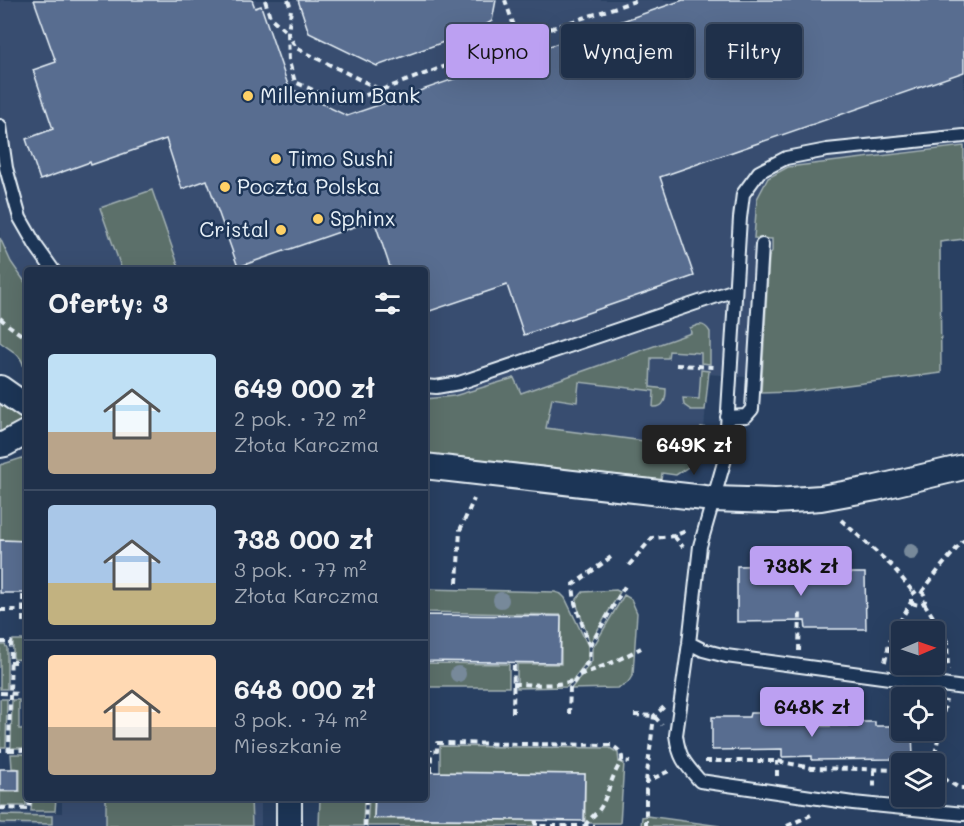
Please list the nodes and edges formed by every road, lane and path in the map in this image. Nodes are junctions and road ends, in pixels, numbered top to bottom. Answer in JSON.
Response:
{"nodes":[{"id":1,"x":265,"y":0,"type":"edge"},
{"id":2,"x":288,"y":0,"type":"edge"},
{"id":3,"x":506,"y":0,"type":"edge"},
{"id":4,"x":638,"y":0,"type":"edge"},
{"id":5,"x":514,"y":24,"type":"edge"},
{"id":6,"x":549,"y":29,"type":"edge"},
{"id":7,"x":288,"y":33,"type":"junction"},
{"id":8,"x":446,"y":66,"type":"edge"},
{"id":9,"x":381,"y":90,"type":"junction"},
{"id":10,"x":319,"y":93,"type":"junction"},
{"id":11,"x":316,"y":101,"type":"dead end"},
{"id":12,"x":0,"y":126,"type":"edge"},
{"id":13,"x":964,"y":136,"type":"edge"},
{"id":14,"x":762,"y":245,"type":"dead end"},
{"id":15,"x":51,"y":267,"type":"edge"},
{"id":16,"x":735,"y":290,"type":"junction"},
{"id":17,"x":0,"y":318,"type":"edge"},
{"id":18,"x":0,"y":323,"type":"edge"},
{"id":19,"x":8,"y":325,"type":"junction"},
{"id":20,"x":24,"y":337,"type":"edge"},
{"id":21,"x":676,"y":365,"type":"dead end"},
{"id":22,"x":714,"y":368,"type":"dead end"},
{"id":23,"x":428,"y":386,"type":"edge"},
{"id":24,"x":0,"y":388,"type":"edge"},
{"id":25,"x":24,"y":405,"type":"edge"},
{"id":26,"x":728,"y":417,"type":"junction"},
{"id":27,"x":24,"y":434,"type":"edge"},
{"id":28,"x":0,"y":445,"type":"edge"},
{"id":29,"x":428,"y":466,"type":"edge"},
{"id":30,"x":964,"y":467,"type":"edge"},
{"id":31,"x":474,"y":499,"type":"dead end"},
{"id":32,"x":713,"y":499,"type":"junction"},
{"id":33,"x":841,"y":520,"type":"dead end"},
{"id":34,"x":691,"y":521,"type":"dead end"},
{"id":35,"x":964,"y":540,"type":"edge"},
{"id":36,"x":611,"y":557,"type":"dead end"},
{"id":37,"x":628,"y":566,"type":"dead end"},
{"id":38,"x":457,"y":583,"type":"dead end"},
{"id":39,"x":625,"y":586,"type":"dead end"},
{"id":40,"x":913,"y":592,"type":"junction"},
{"id":41,"x":922,"y":592,"type":"junction"},
{"id":42,"x":23,"y":594,"type":"dead end"},
{"id":43,"x":24,"y":602,"type":"edge"},
{"id":44,"x":912,"y":602,"type":"junction"},
{"id":45,"x":924,"y":603,"type":"junction"},
{"id":46,"x":0,"y":610,"type":"edge"},
{"id":47,"x":24,"y":610,"type":"edge"},
{"id":48,"x":800,"y":611,"type":"dead end"},
{"id":49,"x":24,"y":616,"type":"edge"},
{"id":50,"x":23,"y":622,"type":"dead end"},
{"id":51,"x":0,"y":642,"type":"edge"},
{"id":52,"x":689,"y":643,"type":"junction"},
{"id":53,"x":799,"y":646,"type":"dead end"},
{"id":54,"x":590,"y":647,"type":"junction"},
{"id":55,"x":641,"y":648,"type":"dead end"},
{"id":56,"x":885,"y":659,"type":"dead end"},
{"id":57,"x":10,"y":662,"type":"junction"},
{"id":58,"x":24,"y":662,"type":"edge"},
{"id":59,"x":514,"y":662,"type":"dead end"},
{"id":60,"x":948,"y":666,"type":"dead end"},
{"id":61,"x":577,"y":677,"type":"junction"},
{"id":62,"x":513,"y":684,"type":"junction"},
{"id":63,"x":964,"y":688,"type":"edge"},
{"id":64,"x":681,"y":691,"type":"junction"},
{"id":65,"x":0,"y":693,"type":"edge"},
{"id":66,"x":10,"y":693,"type":"junction"},
{"id":67,"x":21,"y":694,"type":"dead end"},
{"id":68,"x":513,"y":713,"type":"dead end"},
{"id":69,"x":569,"y":714,"type":"dead end"},
{"id":70,"x":634,"y":716,"type":"dead end"},
{"id":71,"x":654,"y":716,"type":"junction"},
{"id":72,"x":0,"y":750,"type":"edge"},
{"id":73,"x":9,"y":750,"type":"junction"},
{"id":74,"x":24,"y":750,"type":"edge"},
{"id":75,"x":431,"y":750,"type":"joint"},
{"id":76,"x":703,"y":760,"type":"dead end"},
{"id":77,"x":622,"y":761,"type":"junction"},
{"id":78,"x":630,"y":762,"type":"dead end"},
{"id":79,"x":684,"y":764,"type":"junction"},
{"id":80,"x":874,"y":770,"type":"junction"},
{"id":81,"x":891,"y":770,"type":"edge"},
{"id":82,"x":431,"y":772,"type":"dead end"},
{"id":83,"x":945,"y":779,"type":"edge"},
{"id":84,"x":646,"y":782,"type":"junction"},
{"id":85,"x":964,"y":788,"type":"edge"},
{"id":86,"x":874,"y":792,"type":"dead end"},
{"id":87,"x":30,"y":801,"type":"edge"},
{"id":88,"x":289,"y":801,"type":"edge"},
{"id":89,"x":366,"y":801,"type":"edge"},
{"id":90,"x":0,"y":808,"type":"edge"},
{"id":91,"x":964,"y":814,"type":"edge"},
{"id":92,"x":536,"y":820,"type":"dead end"},
{"id":93,"x":289,"y":826,"type":"edge"},
{"id":94,"x":365,"y":826,"type":"edge"},
{"id":95,"x":585,"y":826,"type":"edge"},
{"id":96,"x":595,"y":826,"type":"edge"},
{"id":97,"x":646,"y":826,"type":"edge"}],
"edges":[{"from":1,"to":7,"type":"path"},
{"from":2,"to":7,"type":"path"},
{"from":3,"to":5,"type":"path"},
{"from":4,"to":6,"type":"path"},
{"from":7,"to":9,"type":"path"},
{"from":7,"to":10,"type":"path"},
{"from":8,"to":9,"type":"path"},
{"from":9,"to":10,"type":"path"},
{"from":10,"to":11,"type":"path"},
{"from":12,"to":15,"type":"lane"},
{"from":13,"to":16,"type":"lane"},
{"from":14,"to":26,"type":"lane"},
{"from":16,"to":23,"type":"lane"},
{"from":16,"to":26,"type":"lane"},
{"from":17,"to":19,"type":"path"},
{"from":18,"to":19,"type":"path"},
{"from":19,"to":20,"type":"path"},
{"from":21,"to":22,"type":"path"},
{"from":24,"to":25,"type":"street"},
{"from":26,"to":32,"type":"lane"},
{"from":27,"to":28,"type":"street"},
{"from":29,"to":32,"type":"street"},
{"from":30,"to":32,"type":"street"},
{"from":31,"to":38,"type":"path"},
{"from":32,"to":52,"type":"lane"},
{"from":33,"to":40,"type":"path"},
{"from":34,"to":37,"type":"path"},
{"from":35,"to":41,"type":"path"},
{"from":36,"to":54,"type":"path"},
{"from":39,"to":54,"type":"path"},
{"from":40,"to":41,"type":"path"},
{"from":40,"to":44,"type":"path"},
{"from":41,"to":45,"type":"path"},
{"from":42,"to":43,"type":"path"},
{"from":44,"to":45,"type":"path"},
{"from":44,"to":56,"type":"path"},
{"from":45,"to":60,"type":"path"},
{"from":46,"to":47,"type":"path"},
{"from":48,"to":53,"type":"path"},
{"from":49,"to":50,"type":"path"},
{"from":51,"to":57,"type":"path"},
{"from":52,"to":63,"type":"lane"},
{"from":52,"to":64,"type":"lane"},
{"from":54,"to":61,"type":"path"},
{"from":55,"to":61,"type":"path"},
{"from":57,"to":58,"type":"path"},
{"from":57,"to":66,"type":"path"},
{"from":59,"to":62,"type":"path"},
{"from":61,"to":62,"type":"path"},
{"from":61,"to":69,"type":"path"},
{"from":62,"to":68,"type":"path"},
{"from":64,"to":71,"type":"path"},
{"from":64,"to":79,"type":"lane"},
{"from":65,"to":66,"type":"path"},
{"from":66,"to":67,"type":"path"},
{"from":66,"to":73,"type":"path"},
{"from":70,"to":71,"type":"path"},
{"from":71,"to":84,"type":"path"},
{"from":72,"to":73,"type":"path"},
{"from":73,"to":74,"type":"path"},
{"from":75,"to":77,"type":"path"},
{"from":75,"to":82,"type":"path"},
{"from":76,"to":80,"type":"path"},
{"from":77,"to":78,"type":"path"},
{"from":77,"to":95,"type":"path"},
{"from":79,"to":84,"type":"path"},
{"from":79,"to":91,"type":"lane"},
{"from":80,"to":81,"type":"path"},
{"from":80,"to":86,"type":"path"},
{"from":83,"to":85,"type":"path"},
{"from":84,"to":97,"type":"path"},
{"from":87,"to":90,"type":"path"},
{"from":88,"to":93,"type":"street"},
{"from":89,"to":94,"type":"path"},
{"from":92,"to":95,"type":"path"},
{"from":95,"to":96,"type":"path"}]}
